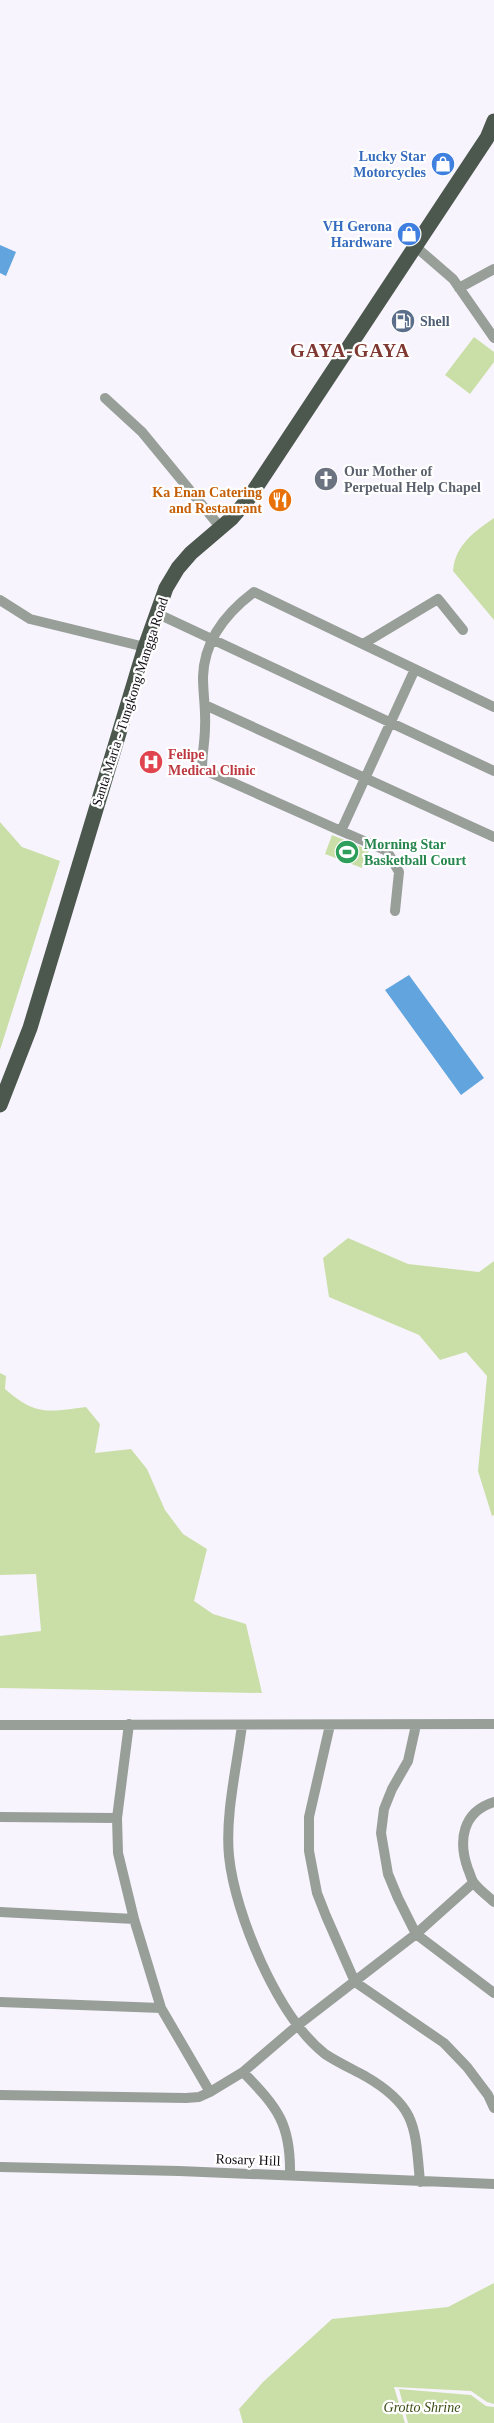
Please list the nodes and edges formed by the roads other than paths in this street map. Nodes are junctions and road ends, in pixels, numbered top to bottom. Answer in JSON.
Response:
{"nodes":[{"id":1,"x":494,"y":121,"type":"edge"},
{"id":2,"x":416,"y":247,"type":"junction"},
{"id":3,"x":494,"y":269,"type":"edge"},
{"id":4,"x":459,"y":288,"type":"junction"},
{"id":5,"x":494,"y":338,"type":"edge"},
{"id":6,"x":105,"y":398,"type":"dead end"},
{"id":7,"x":221,"y":528,"type":"junction"},
{"id":8,"x":0,"y":600,"type":"edge"},
{"id":9,"x":156,"y":613,"type":"junction"},
{"id":10,"x":463,"y":630,"type":"dead end"},
{"id":11,"x":212,"y":639,"type":"junction"},
{"id":12,"x":363,"y":644,"type":"junction"},
{"id":13,"x":145,"y":647,"type":"junction"},
{"id":14,"x":415,"y":669,"type":"junction"},
{"id":15,"x":205,"y":705,"type":"junction"},
{"id":16,"x":494,"y":707,"type":"edge"},
{"id":17,"x":390,"y":722,"type":"junction"},
{"id":18,"x":494,"y":771,"type":"edge"},
{"id":19,"x":365,"y":778,"type":"junction"},
{"id":20,"x":341,"y":831,"type":"junction"},
{"id":21,"x":494,"y":837,"type":"edge"},
{"id":22,"x":395,"y":911,"type":"dead end"},
{"id":23,"x":0,"y":1105,"type":"edge"},
{"id":24,"x":129,"y":1724,"type":"junction"},
{"id":25,"x":494,"y":1724,"type":"edge"},
{"id":26,"x":0,"y":1725,"type":"edge"},
{"id":27,"x":242,"y":1725,"type":"junction"},
{"id":28,"x":330,"y":1725,"type":"junction"},
{"id":29,"x":416,"y":1725,"type":"junction"},
{"id":30,"x":494,"y":1802,"type":"edge"},
{"id":31,"x":0,"y":1817,"type":"edge"},
{"id":32,"x":117,"y":1818,"type":"junction"},
{"id":33,"x":473,"y":1883,"type":"junction"},
{"id":34,"x":494,"y":1902,"type":"edge"},
{"id":35,"x":0,"y":1912,"type":"edge"},
{"id":36,"x":134,"y":1919,"type":"junction"},
{"id":37,"x":416,"y":1934,"type":"junction"},
{"id":38,"x":355,"y":1982,"type":"junction"},
{"id":39,"x":494,"y":1993,"type":"edge"},
{"id":40,"x":0,"y":2002,"type":"edge"},
{"id":41,"x":161,"y":2008,"type":"junction"},
{"id":42,"x":298,"y":2025,"type":"junction"},
{"id":43,"x":242,"y":2072,"type":"junction"},
{"id":44,"x":210,"y":2092,"type":"junction"},
{"id":45,"x":0,"y":2095,"type":"edge"},
{"id":46,"x":494,"y":2108,"type":"edge"},
{"id":47,"x":0,"y":2167,"type":"edge"},
{"id":48,"x":290,"y":2175,"type":"junction"},
{"id":49,"x":420,"y":2182,"type":"junction"},
{"id":50,"x":494,"y":2184,"type":"edge"}],
"edges":[{"from":1,"to":2,"type":"main road","name":"Santa Maria - Tungkong Mangga Road"},
{"from":2,"to":4,"type":"street"},
{"from":2,"to":7,"type":"main road","name":"Santa Maria - Tungkong Mangga Road"},
{"from":3,"to":4,"type":"street"},
{"from":4,"to":5,"type":"street"},
{"from":6,"to":7,"type":"street"},
{"from":7,"to":9,"type":"main road","name":"Santa Maria - Tungkong Mangga Road"},
{"from":8,"to":13,"type":"street"},
{"from":9,"to":11,"type":"street"},
{"from":9,"to":13,"type":"main road","name":"Santa Maria - Tungkong Mangga Road"},
{"from":10,"to":12,"type":"street"},
{"from":11,"to":12,"type":"street"},
{"from":11,"to":15,"type":"street"},
{"from":11,"to":17,"type":"street"},
{"from":12,"to":14,"type":"street"},
{"from":13,"to":23,"type":"main road","name":"Santa Maria - Tungkong Mangga Road"},
{"from":14,"to":16,"type":"street"},
{"from":14,"to":17,"type":"street"},
{"from":15,"to":19,"type":"street"},
{"from":15,"to":20,"type":"street"},
{"from":17,"to":18,"type":"street"},
{"from":17,"to":19,"type":"street"},
{"from":19,"to":20,"type":"street"},
{"from":19,"to":21,"type":"street"},
{"from":20,"to":22,"type":"street"},
{"from":24,"to":26,"type":"street"},
{"from":24,"to":27,"type":"street"},
{"from":24,"to":32,"type":"street"},
{"from":25,"to":29,"type":"street"},
{"from":27,"to":28,"type":"street"},
{"from":27,"to":42,"type":"street"},
{"from":28,"to":29,"type":"street"},
{"from":28,"to":38,"type":"street"},
{"from":29,"to":37,"type":"street"},
{"from":30,"to":33,"type":"street"},
{"from":31,"to":32,"type":"street"},
{"from":32,"to":36,"type":"street"},
{"from":33,"to":34,"type":"street"},
{"from":33,"to":37,"type":"street"},
{"from":35,"to":36,"type":"street"},
{"from":36,"to":41,"type":"street"},
{"from":37,"to":38,"type":"street"},
{"from":37,"to":39,"type":"street"},
{"from":38,"to":42,"type":"street"},
{"from":38,"to":46,"type":"street"},
{"from":40,"to":41,"type":"street"},
{"from":41,"to":44,"type":"street"},
{"from":42,"to":43,"type":"street"},
{"from":42,"to":49,"type":"street"},
{"from":43,"to":44,"type":"street"},
{"from":43,"to":48,"type":"street"},
{"from":44,"to":45,"type":"street"},
{"from":47,"to":48,"type":"street","name":"Rosary Hill"},
{"from":48,"to":49,"type":"street","name":"Rosary Hill"},
{"from":49,"to":50,"type":"street","name":"Rosary Hill"}]}
